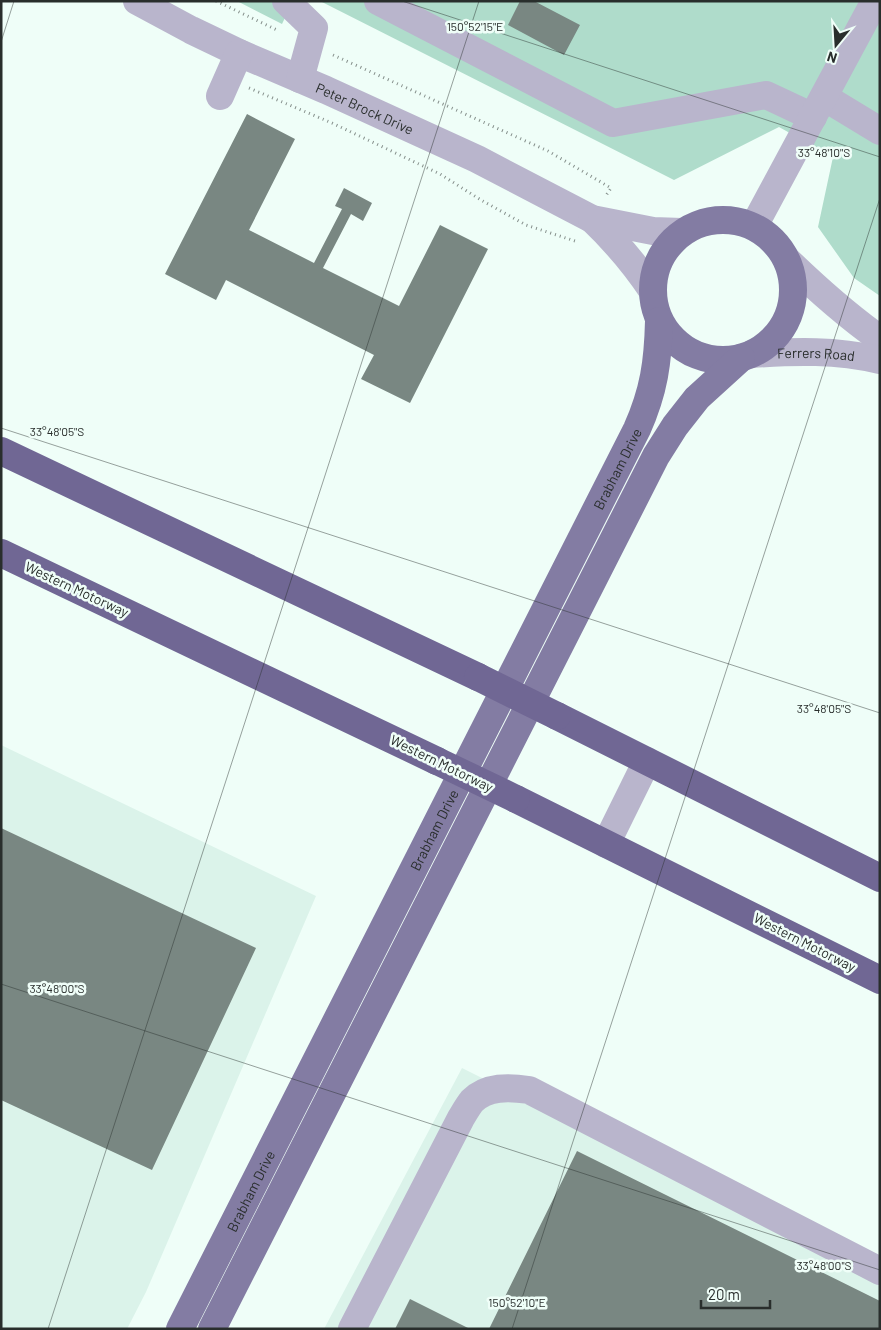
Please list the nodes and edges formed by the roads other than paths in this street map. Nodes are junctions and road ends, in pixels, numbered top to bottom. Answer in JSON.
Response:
{"nodes":[{"id":1,"x":137,"y":1,"type":"edge"},
{"id":2,"x":286,"y":1,"type":"edge"},
{"id":3,"x":378,"y":1,"type":"edge"},
{"id":4,"x":875,"y":1,"type":"edge"},
{"id":5,"x":239,"y":53,"type":"junction"},
{"id":6,"x":300,"y":79,"type":"junction"},
{"id":7,"x":224,"y":87,"type":"road end"},
{"id":8,"x":818,"y":107,"type":"junction"},
{"id":9,"x":880,"y":131,"type":"edge"},
{"id":10,"x":754,"y":226,"type":"junction"},
{"id":11,"x":585,"y":231,"type":"junction"},
{"id":12,"x":682,"y":232,"type":"junction"},
{"id":13,"x":787,"y":260,"type":"junction"},
{"id":14,"x":652,"y":290,"type":"junction"},
{"id":15,"x":659,"y":321,"type":"junction"},
{"id":16,"x":880,"y":339,"type":"edge"},
{"id":17,"x":746,"y":356,"type":"junction"},
{"id":18,"x":880,"y":360,"type":"edge"},
{"id":19,"x":1,"y":451,"type":"edge"},
{"id":20,"x":1,"y":553,"type":"edge"},
{"id":21,"x":648,"y":761,"type":"junction"},
{"id":22,"x":606,"y":844,"type":"junction"},
{"id":23,"x":880,"y":878,"type":"edge"},
{"id":24,"x":880,"y":980,"type":"edge"},
{"id":25,"x":880,"y":1271,"type":"edge"},
{"id":26,"x":180,"y":1329,"type":"edge"},
{"id":27,"x":212,"y":1329,"type":"edge"},
{"id":28,"x":352,"y":1329,"type":"edge"}],
"edges":[{"from":1,"to":5,"type":"street","name":"Peter Brock Drive"},
{"from":2,"to":6,"type":"street"},
{"from":3,"to":8,"type":"street"},
{"from":4,"to":8,"type":"street"},
{"from":5,"to":6,"type":"street","name":"Peter Brock Drive"},
{"from":5,"to":7,"type":"street"},
{"from":6,"to":11,"type":"street","name":"Peter Brock Drive"},
{"from":8,"to":9,"type":"street"},
{"from":8,"to":10,"type":"street"},
{"from":10,"to":12,"type":"main road"},
{"from":10,"to":13,"type":"main road"},
{"from":11,"to":12,"type":"street","name":"Peter Brock Drive"},
{"from":11,"to":14,"type":"street","name":"Peter Brock Drive"},
{"from":12,"to":14,"type":"main road"},
{"from":13,"to":16,"type":"street"},
{"from":13,"to":17,"type":"main road"},
{"from":14,"to":15,"type":"main road"},
{"from":15,"to":17,"type":"main road"},
{"from":15,"to":26,"type":"main road","name":"Brabham Drive"},
{"from":17,"to":18,"type":"street","name":"Ferrers Road"},
{"from":17,"to":27,"type":"main road","name":"Brabham Drive"},
{"from":19,"to":21,"type":"highway","bridge":true},
{"from":20,"to":22,"type":"highway","name":"Western Motorway","bridge":true},
{"from":21,"to":22,"type":"street"},
{"from":21,"to":23,"type":"highway"},
{"from":22,"to":24,"type":"highway","name":"Western Motorway"},
{"from":25,"to":28,"type":"street"}]}
